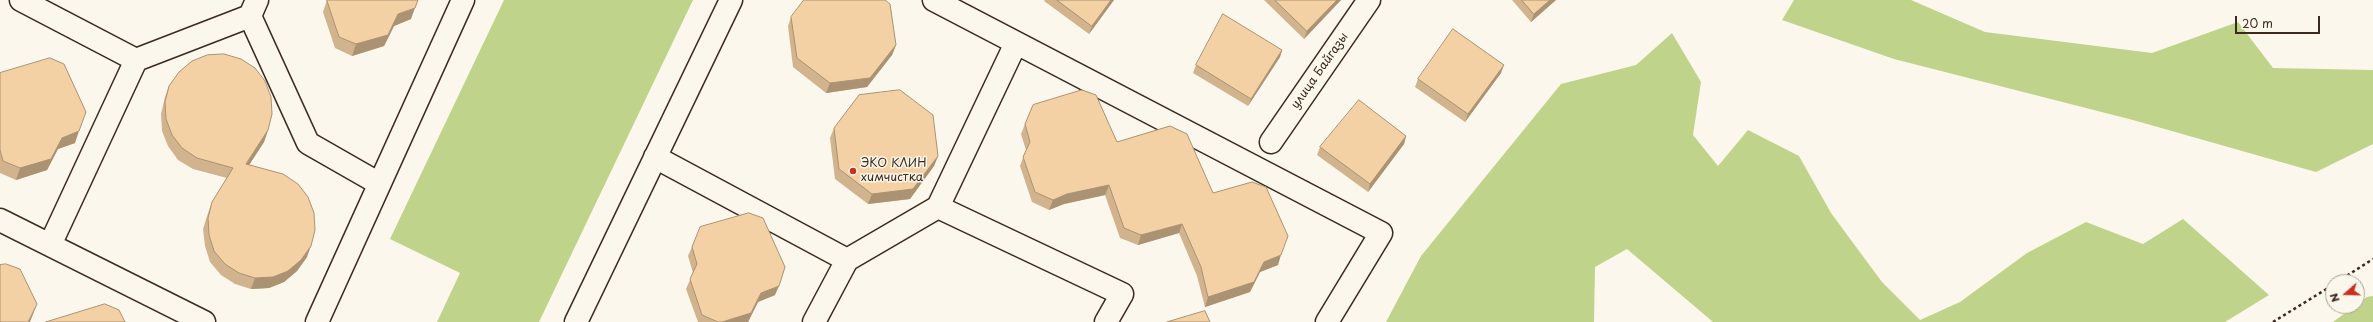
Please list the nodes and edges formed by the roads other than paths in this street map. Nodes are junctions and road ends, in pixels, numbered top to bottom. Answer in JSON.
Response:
{"nodes":[{"id":1,"x":21,"y":0,"type":"edge"},
{"id":2,"x":463,"y":0,"type":"edge"},
{"id":3,"x":731,"y":0,"type":"edge"},
{"id":4,"x":934,"y":0,"type":"edge"},
{"id":5,"x":1369,"y":0,"type":"edge"},
{"id":6,"x":254,"y":8,"type":"edge"},
{"id":7,"x":1016,"y":43,"type":"junction"},
{"id":8,"x":136,"y":60,"type":"junction"},
{"id":9,"x":1271,"y":142,"type":"dead end"},
{"id":10,"x":655,"y":156,"type":"junction"},
{"id":11,"x":378,"y":183,"type":"junction"},
{"id":12,"x":938,"y":207,"type":"junction"},
{"id":13,"x":0,"y":220,"type":"edge"},
{"id":14,"x":50,"y":245,"type":"junction"},
{"id":15,"x":847,"y":260,"type":"junction"},
{"id":16,"x":204,"y":322,"type":"edge"},
{"id":17,"x":317,"y":322,"type":"edge"},
{"id":18,"x":576,"y":322,"type":"edge"},
{"id":19,"x":814,"y":322,"type":"edge"},
{"id":20,"x":1106,"y":322,"type":"edge"},
{"id":21,"x":1327,"y":322,"type":"edge"}],
"edges":[{"from":1,"to":8,"type":"street"},
{"from":2,"to":11,"type":"street"},
{"from":3,"to":10,"type":"street"},
{"from":4,"to":7,"type":"street"},
{"from":5,"to":9,"type":"street","name":"улица Байгазы"},
{"from":6,"to":8,"type":"street"},
{"from":6,"to":11,"type":"street"},
{"from":7,"to":12,"type":"street"},
{"from":7,"to":21,"type":"street"},
{"from":8,"to":14,"type":"street"},
{"from":10,"to":15,"type":"street"},
{"from":10,"to":18,"type":"street"},
{"from":11,"to":17,"type":"street"},
{"from":12,"to":15,"type":"street"},
{"from":12,"to":20,"type":"street"},
{"from":13,"to":14,"type":"street"},
{"from":14,"to":16,"type":"street"},
{"from":15,"to":19,"type":"street"}]}
